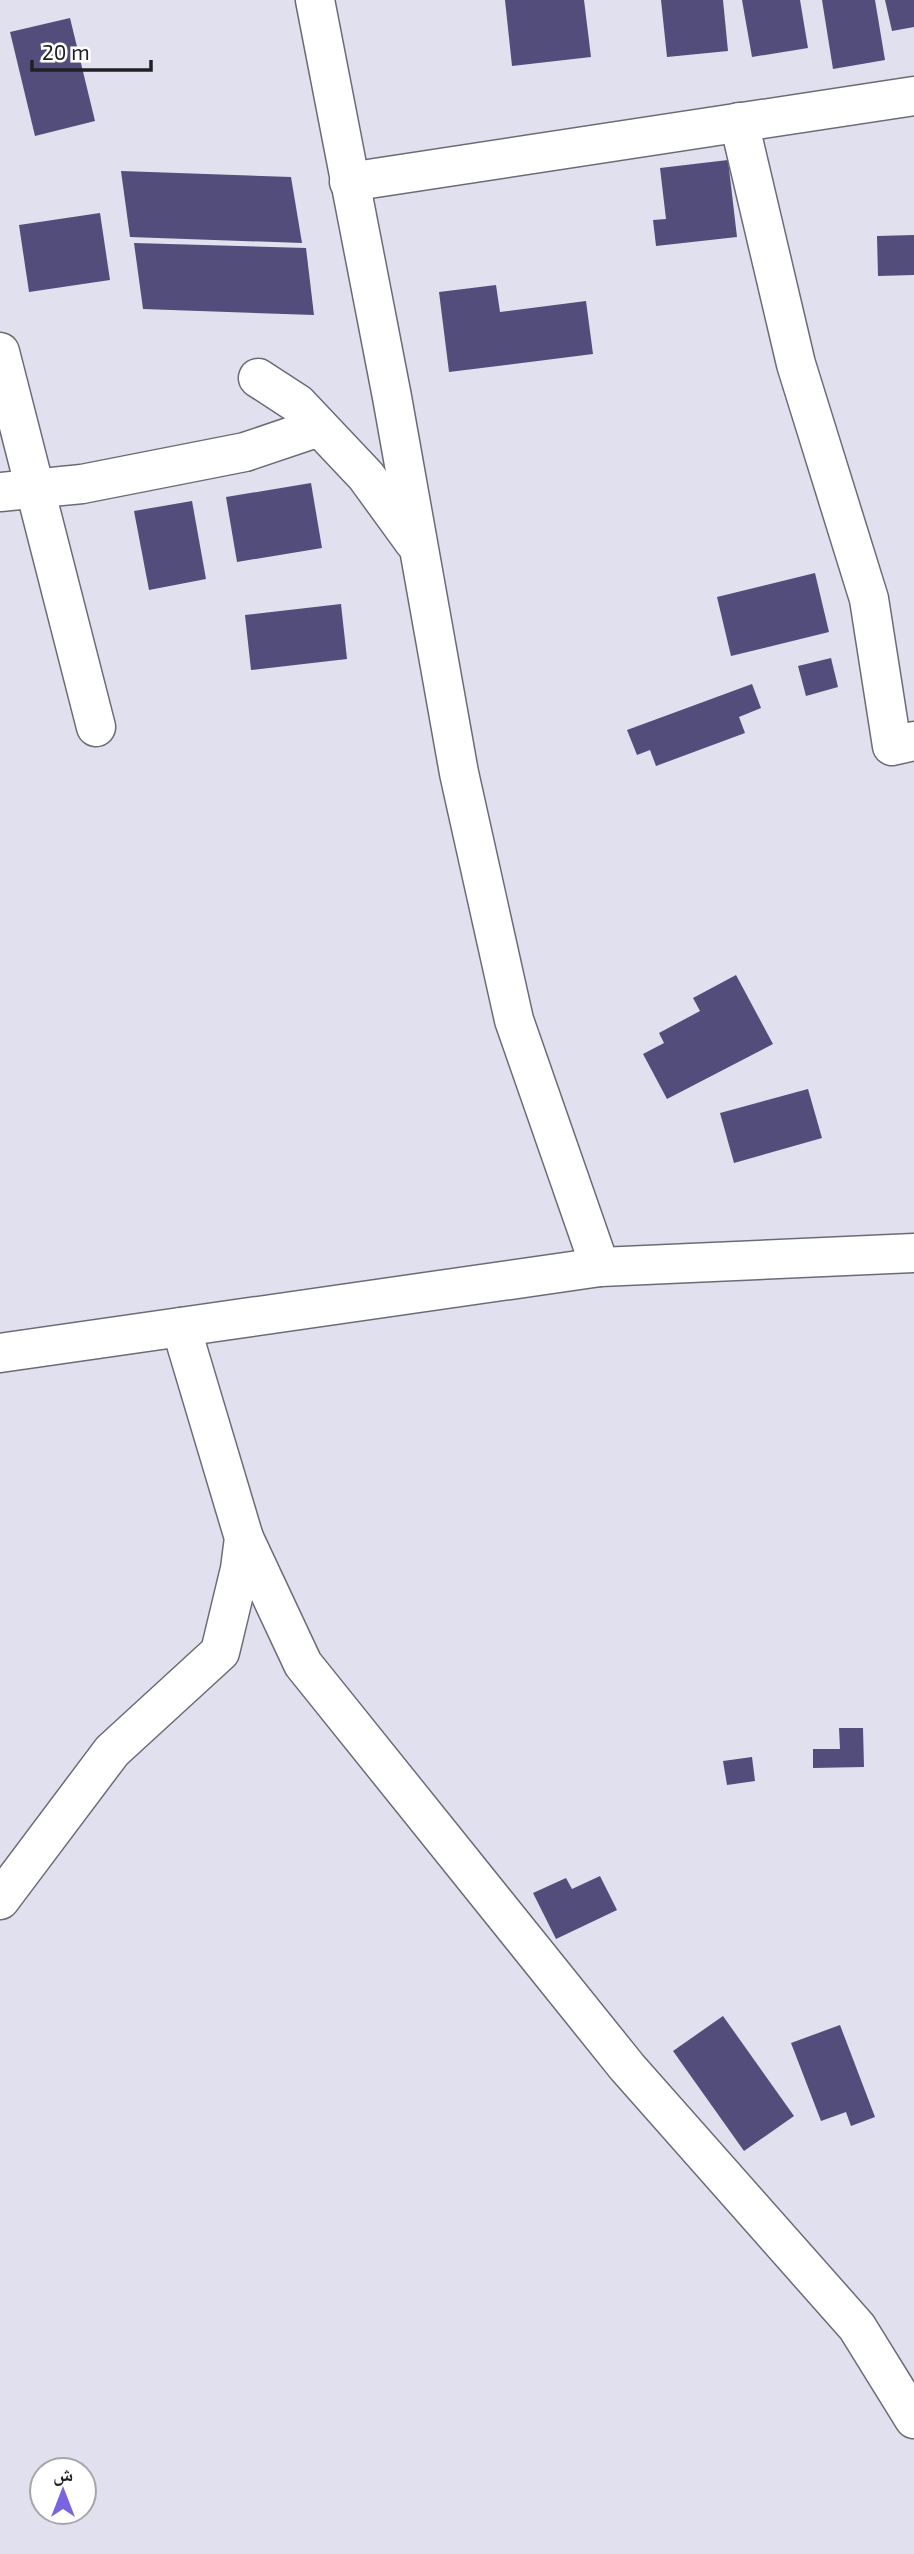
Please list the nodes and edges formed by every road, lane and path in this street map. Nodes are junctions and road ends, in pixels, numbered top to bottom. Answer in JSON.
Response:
{"nodes":[{"id":1,"x":315,"y":0,"type":"edge"},
{"id":2,"x":914,"y":96,"type":"edge"},
{"id":3,"x":739,"y":122,"type":"junction"},
{"id":4,"x":349,"y":182,"type":"junction"},
{"id":5,"x":0,"y":352,"type":"edge"},
{"id":6,"x":258,"y":378,"type":"dead end"},
{"id":7,"x":319,"y":427,"type":"junction"},
{"id":8,"x":18,"y":490,"type":"edge"},
{"id":9,"x":419,"y":550,"type":"junction"},
{"id":10,"x":96,"y":727,"type":"dead end"},
{"id":11,"x":914,"y":741,"type":"edge"},
{"id":12,"x":914,"y":1253,"type":"edge"},
{"id":13,"x":600,"y":1267,"type":"junction"},
{"id":14,"x":181,"y":1327,"type":"junction"},
{"id":15,"x":0,"y":1353,"type":"edge"},
{"id":16,"x":244,"y":1538,"type":"junction"},
{"id":17,"x":0,"y":1900,"type":"edge"},
{"id":18,"x":914,"y":2419,"type":"edge"}],
"edges":[{"from":1,"to":4,"type":"street"},
{"from":2,"to":3,"type":"street"},
{"from":3,"to":4,"type":"street"},
{"from":3,"to":11,"type":"street"},
{"from":4,"to":9,"type":"street"},
{"from":5,"to":8,"type":"street"},
{"from":6,"to":7,"type":"street"},
{"from":7,"to":8,"type":"street"},
{"from":7,"to":9,"type":"street"},
{"from":8,"to":10,"type":"street"},
{"from":9,"to":13,"type":"street"},
{"from":12,"to":13,"type":"street"},
{"from":13,"to":14,"type":"street"},
{"from":14,"to":15,"type":"street"},
{"from":14,"to":16,"type":"street"},
{"from":16,"to":17,"type":"street"},
{"from":16,"to":18,"type":"street"}]}
